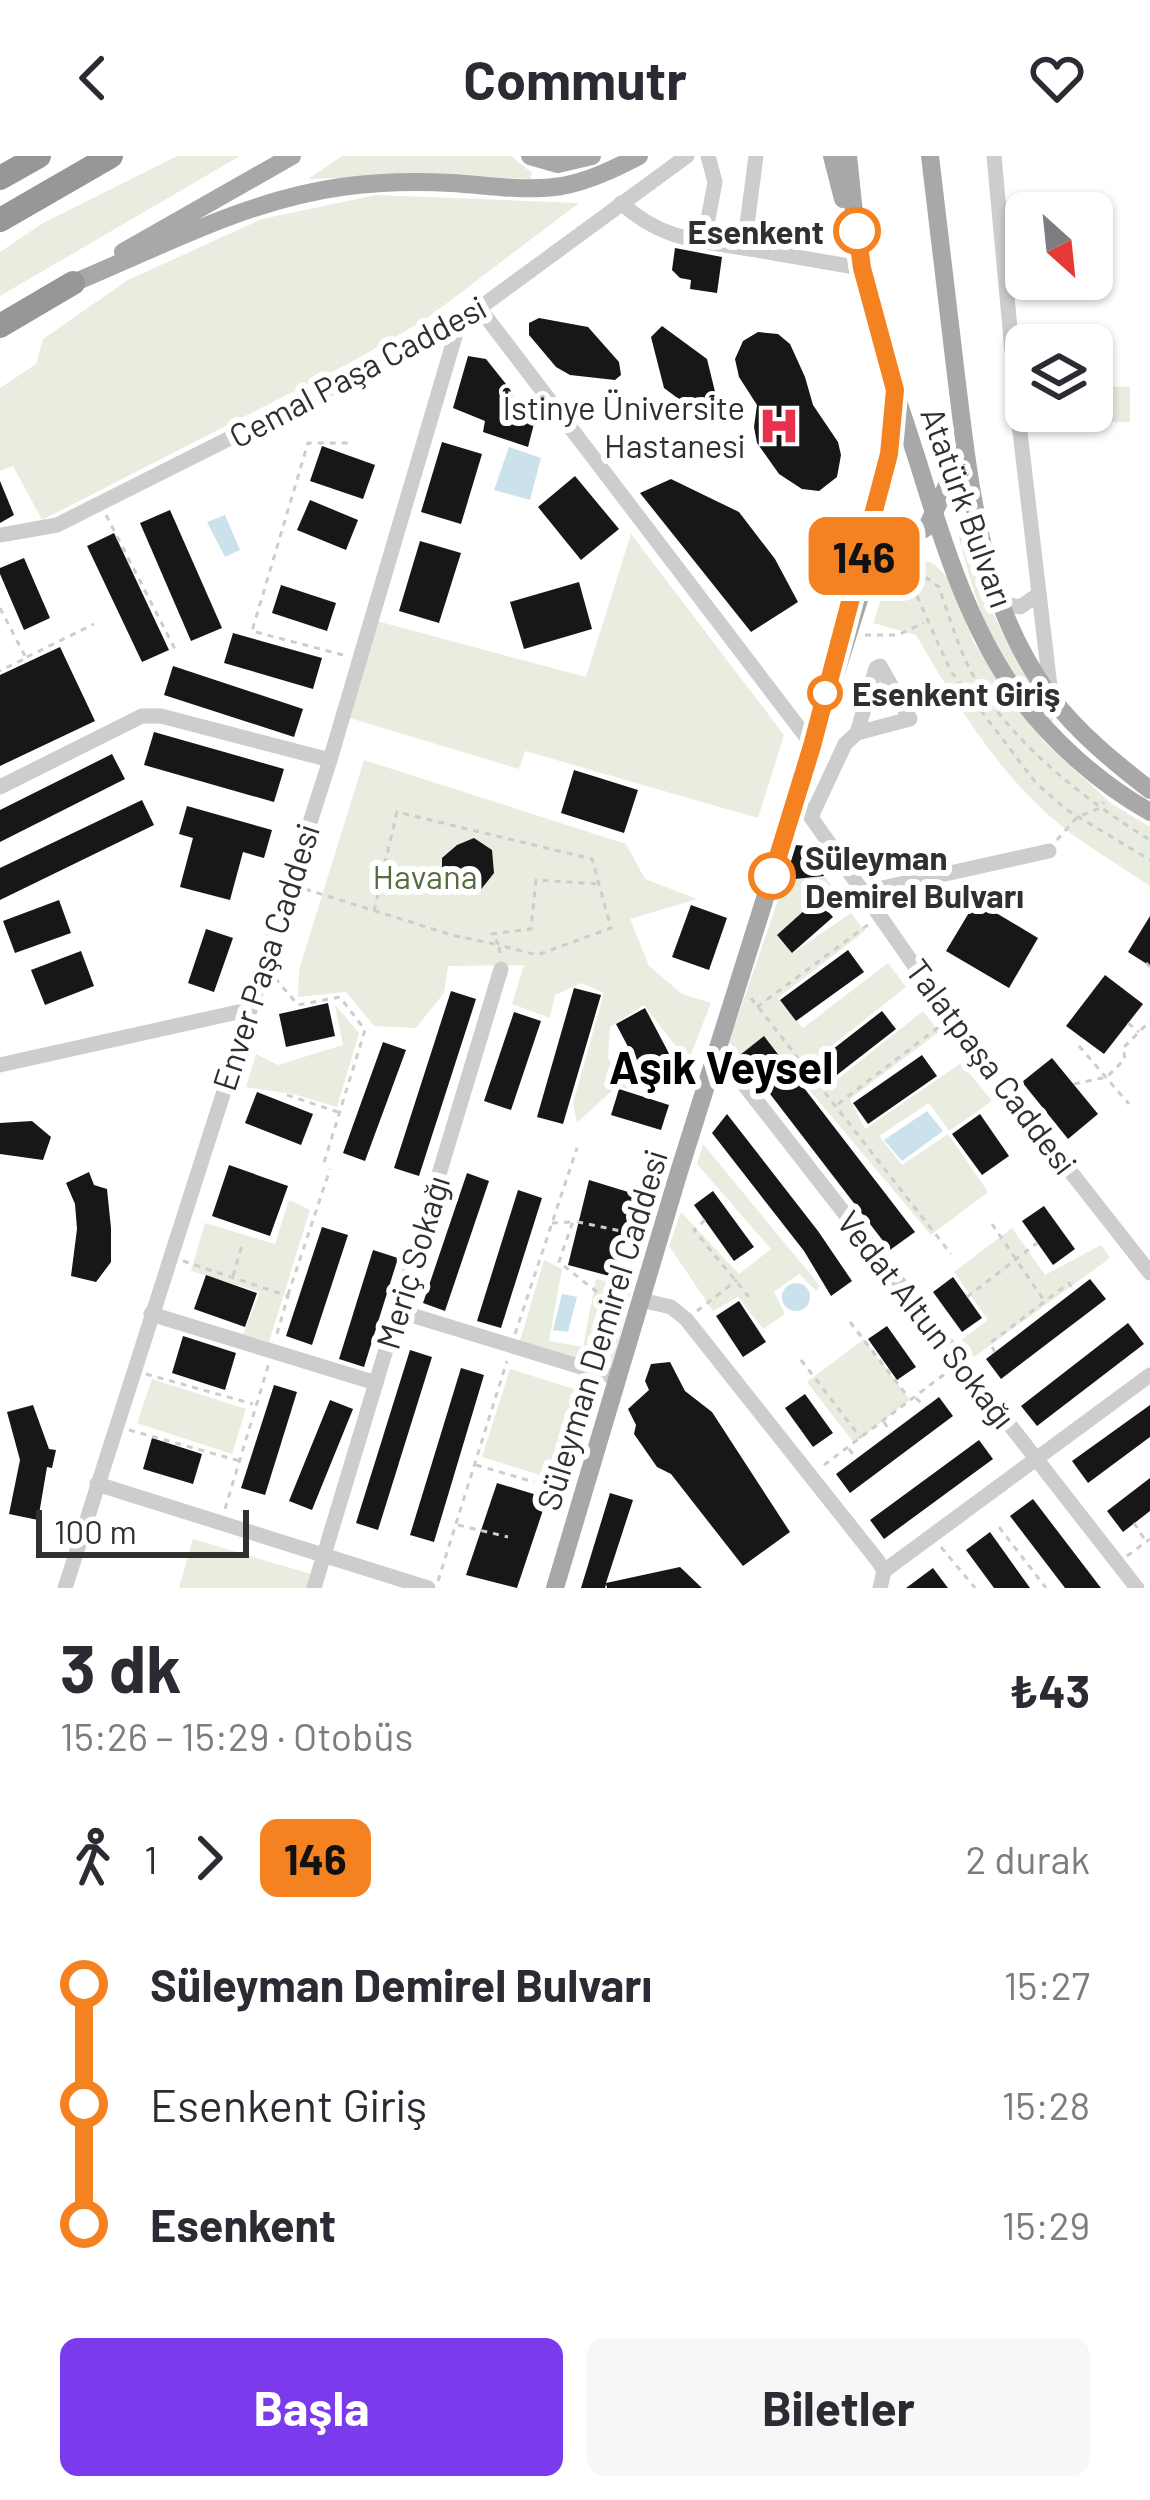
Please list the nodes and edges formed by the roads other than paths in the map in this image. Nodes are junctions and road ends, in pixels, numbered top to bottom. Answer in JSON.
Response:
{"nodes":[{"id":1,"x":39,"y":156,"type":"edge"},
{"id":2,"x":111,"y":156,"type":"edge"},
{"id":3,"x":292,"y":156,"type":"edge"},
{"id":4,"x":530,"y":156,"type":"edge"},
{"id":5,"x":592,"y":156,"type":"edge"},
{"id":6,"x":639,"y":156,"type":"edge"},
{"id":7,"x":687,"y":156,"type":"edge"},
{"id":8,"x":708,"y":156,"type":"edge"},
{"id":9,"x":756,"y":156,"type":"edge"},
{"id":10,"x":832,"y":156,"type":"edge"},
{"id":11,"x":848,"y":156,"type":"edge"},
{"id":12,"x":930,"y":156,"type":"edge"},
{"id":13,"x":994,"y":156,"type":"edge"},
{"id":14,"x":0,"y":178,"type":"edge"},
{"id":15,"x":621,"y":203,"type":"junction"},
{"id":16,"x":0,"y":220,"type":"edge"},
{"id":17,"x":704,"y":242,"type":"junction"},
{"id":18,"x":744,"y":248,"type":"junction"},
{"id":19,"x":862,"y":268,"type":"junction"},
{"id":20,"x":74,"y":283,"type":"junction"},
{"id":21,"x":480,"y":309,"type":"junction"},
{"id":22,"x":459,"y":323,"type":"junction"},
{"id":23,"x":0,"y":326,"type":"edge"},
{"id":24,"x":895,"y":390,"type":"junction"},
{"id":25,"x":965,"y":448,"type":"junction"},
{"id":26,"x":934,"y":516,"type":"junction"},
{"id":27,"x":0,"y":535,"type":"edge"},
{"id":28,"x":908,"y":542,"type":"junction"},
{"id":29,"x":956,"y":573,"type":"junction"},
{"id":30,"x":1039,"y":594,"type":"junction"},
{"id":31,"x":999,"y":603,"type":"junction"},
{"id":32,"x":1042,"y":623,"type":"junction"},
{"id":33,"x":1020,"y":649,"type":"junction"},
{"id":34,"x":1002,"y":672,"type":"junction"},
{"id":35,"x":1052,"y":698,"type":"junction"},
{"id":36,"x":856,"y":733,"type":"junction"},
{"id":37,"x":812,"y":746,"type":"junction"},
{"id":38,"x":330,"y":760,"type":"junction"},
{"id":39,"x":0,"y":787,"type":"edge"},
{"id":40,"x":1150,"y":790,"type":"edge"},
{"id":41,"x":797,"y":797,"type":"junction"},
{"id":42,"x":1150,"y":812,"type":"edge"},
{"id":43,"x":812,"y":818,"type":"junction"},
{"id":44,"x":1048,"y":851,"type":"road end"},
{"id":45,"x":864,"y":892,"type":"junction"},
{"id":46,"x":501,"y":969,"type":"road end"},
{"id":47,"x":247,"y":1010,"type":"junction"},
{"id":48,"x":718,"y":1050,"type":"junction"},
{"id":49,"x":0,"y":1065,"type":"edge"},
{"id":50,"x":1150,"y":1273,"type":"edge"},
{"id":51,"x":640,"y":1300,"type":"junction"},
{"id":52,"x":398,"y":1311,"type":"junction"},
{"id":53,"x":151,"y":1314,"type":"junction"},
{"id":54,"x":1150,"y":1375,"type":"edge"},
{"id":55,"x":617,"y":1378,"type":"junction"},
{"id":56,"x":376,"y":1382,"type":"junction"},
{"id":57,"x":1037,"y":1459,"type":"junction"},
{"id":58,"x":98,"y":1484,"type":"junction"},
{"id":59,"x":324,"y":1555,"type":"junction"},
{"id":60,"x":882,"y":1580,"type":"edge"},
{"id":61,"x":64,"y":1588,"type":"edge"},
{"id":62,"x":314,"y":1588,"type":"edge"},
{"id":63,"x":432,"y":1588,"type":"edge"},
{"id":64,"x":555,"y":1588,"type":"edge"},
{"id":65,"x":1137,"y":1588,"type":"edge"}],
"edges":[{"from":1,"to":14,"type":"highway"},
{"from":2,"to":16,"type":"highway"},
{"from":3,"to":20,"type":"main road"},
{"from":4,"to":5,"type":"main road"},
{"from":6,"to":20,"type":"main road"},
{"from":7,"to":15,"type":"street","name":"Cemal Paşa Caddesi"},
{"from":8,"to":17,"type":"street"},
{"from":9,"to":18,"type":"street"},
{"from":10,"to":19,"type":"main road"},
{"from":11,"to":19,"type":"main road","name":"Atatürk Bulvarı"},
{"from":12,"to":25,"type":"main road","name":"Atatürk Bulvarı"},
{"from":13,"to":30,"type":"street"},
{"from":15,"to":17,"type":"street"},
{"from":15,"to":21,"type":"street","name":"Cemal Paşa Caddesi"},
{"from":17,"to":18,"type":"street"},
{"from":18,"to":19,"type":"street"},
{"from":19,"to":24,"type":"main road","name":"Atatürk Bulvarı"},
{"from":20,"to":23,"type":"highway"},
{"from":21,"to":22,"type":"street","name":"Cemal Paşa Caddesi"},
{"from":21,"to":37,"type":"street"},
{"from":22,"to":27,"type":"street","name":"Cemal Paşa Caddesi"},
{"from":22,"to":38,"type":"street","name":"Enver Paşa Caddesi"},
{"from":24,"to":26,"type":"main road","name":"Atatürk Bulvarı"},
{"from":24,"to":37,"type":"main road","name":"Süleyman Demirel Caddesi"},
{"from":25,"to":26,"type":"main road"},
{"from":25,"to":31,"type":"main road","name":"Atatürk Bulvarı"},
{"from":26,"to":28,"type":"main road","name":"Süleyman Demirel Caddesi"},
{"from":26,"to":29,"type":"main road","name":"Atatürk Bulvarı"},
{"from":28,"to":29,"type":"main road"},
{"from":28,"to":37,"type":"main road","name":"Süleyman Demirel Caddesi"},
{"from":29,"to":34,"type":"main road","name":"Atatürk Bulvarı"},
{"from":30,"to":31,"type":"street"},
{"from":30,"to":32,"type":"street"},
{"from":31,"to":33,"type":"main road","name":"Atatürk Bulvarı"},
{"from":32,"to":33,"type":"street"},
{"from":32,"to":35,"type":"street"},
{"from":33,"to":34,"type":"street"},
{"from":33,"to":35,"type":"main road","name":"Atatürk Bulvarı"},
{"from":34,"to":42,"type":"main road","name":"Atatürk Bulvarı"},
{"from":35,"to":40,"type":"main road","name":"Atatürk Bulvarı"},
{"from":36,"to":36,"type":"street"},
{"from":36,"to":43,"type":"street"},
{"from":37,"to":41,"type":"main road","name":"Süleyman Demirel Caddesi"},
{"from":38,"to":39,"type":"street"},
{"from":38,"to":47,"type":"street","name":"Enver Paşa Caddesi"},
{"from":41,"to":43,"type":"street","name":"Talatpaşa Caddesi"},
{"from":41,"to":48,"type":"main road","name":"Süleyman Demirel Caddesi"},
{"from":43,"to":45,"type":"street","name":"Talatpaşa Caddesi"},
{"from":44,"to":45,"type":"street"},
{"from":45,"to":50,"type":"street","name":"Talatpaşa Caddesi"},
{"from":46,"to":52,"type":"street","name":"Meriç Sokağı"},
{"from":47,"to":49,"type":"street"},
{"from":47,"to":53,"type":"street","name":"Enver Paşa Caddesi"},
{"from":48,"to":51,"type":"main road","name":"Süleyman Demirel Caddesi"},
{"from":48,"to":57,"type":"street","name":"Vedat Altun Sokağı"},
{"from":51,"to":55,"type":"main road","name":"Süleyman Demirel Caddesi"},
{"from":51,"to":60,"type":"street"},
{"from":52,"to":55,"type":"street"},
{"from":52,"to":56,"type":"street","name":"Meriç Sokağı"},
{"from":53,"to":56,"type":"street"},
{"from":53,"to":58,"type":"street","name":"Enver Paşa Caddesi"},
{"from":54,"to":57,"type":"street"},
{"from":55,"to":64,"type":"main road","name":"Süleyman Demirel Caddesi"},
{"from":56,"to":59,"type":"street","name":"Meriç Sokağı"},
{"from":57,"to":60,"type":"street"},
{"from":57,"to":65,"type":"street","name":"Vedat Altun Sokağı"},
{"from":58,"to":59,"type":"street"},
{"from":58,"to":61,"type":"street","name":"Enver Paşa Caddesi"},
{"from":59,"to":62,"type":"street","name":"Meriç Sokağı"},
{"from":59,"to":63,"type":"street"}]}
